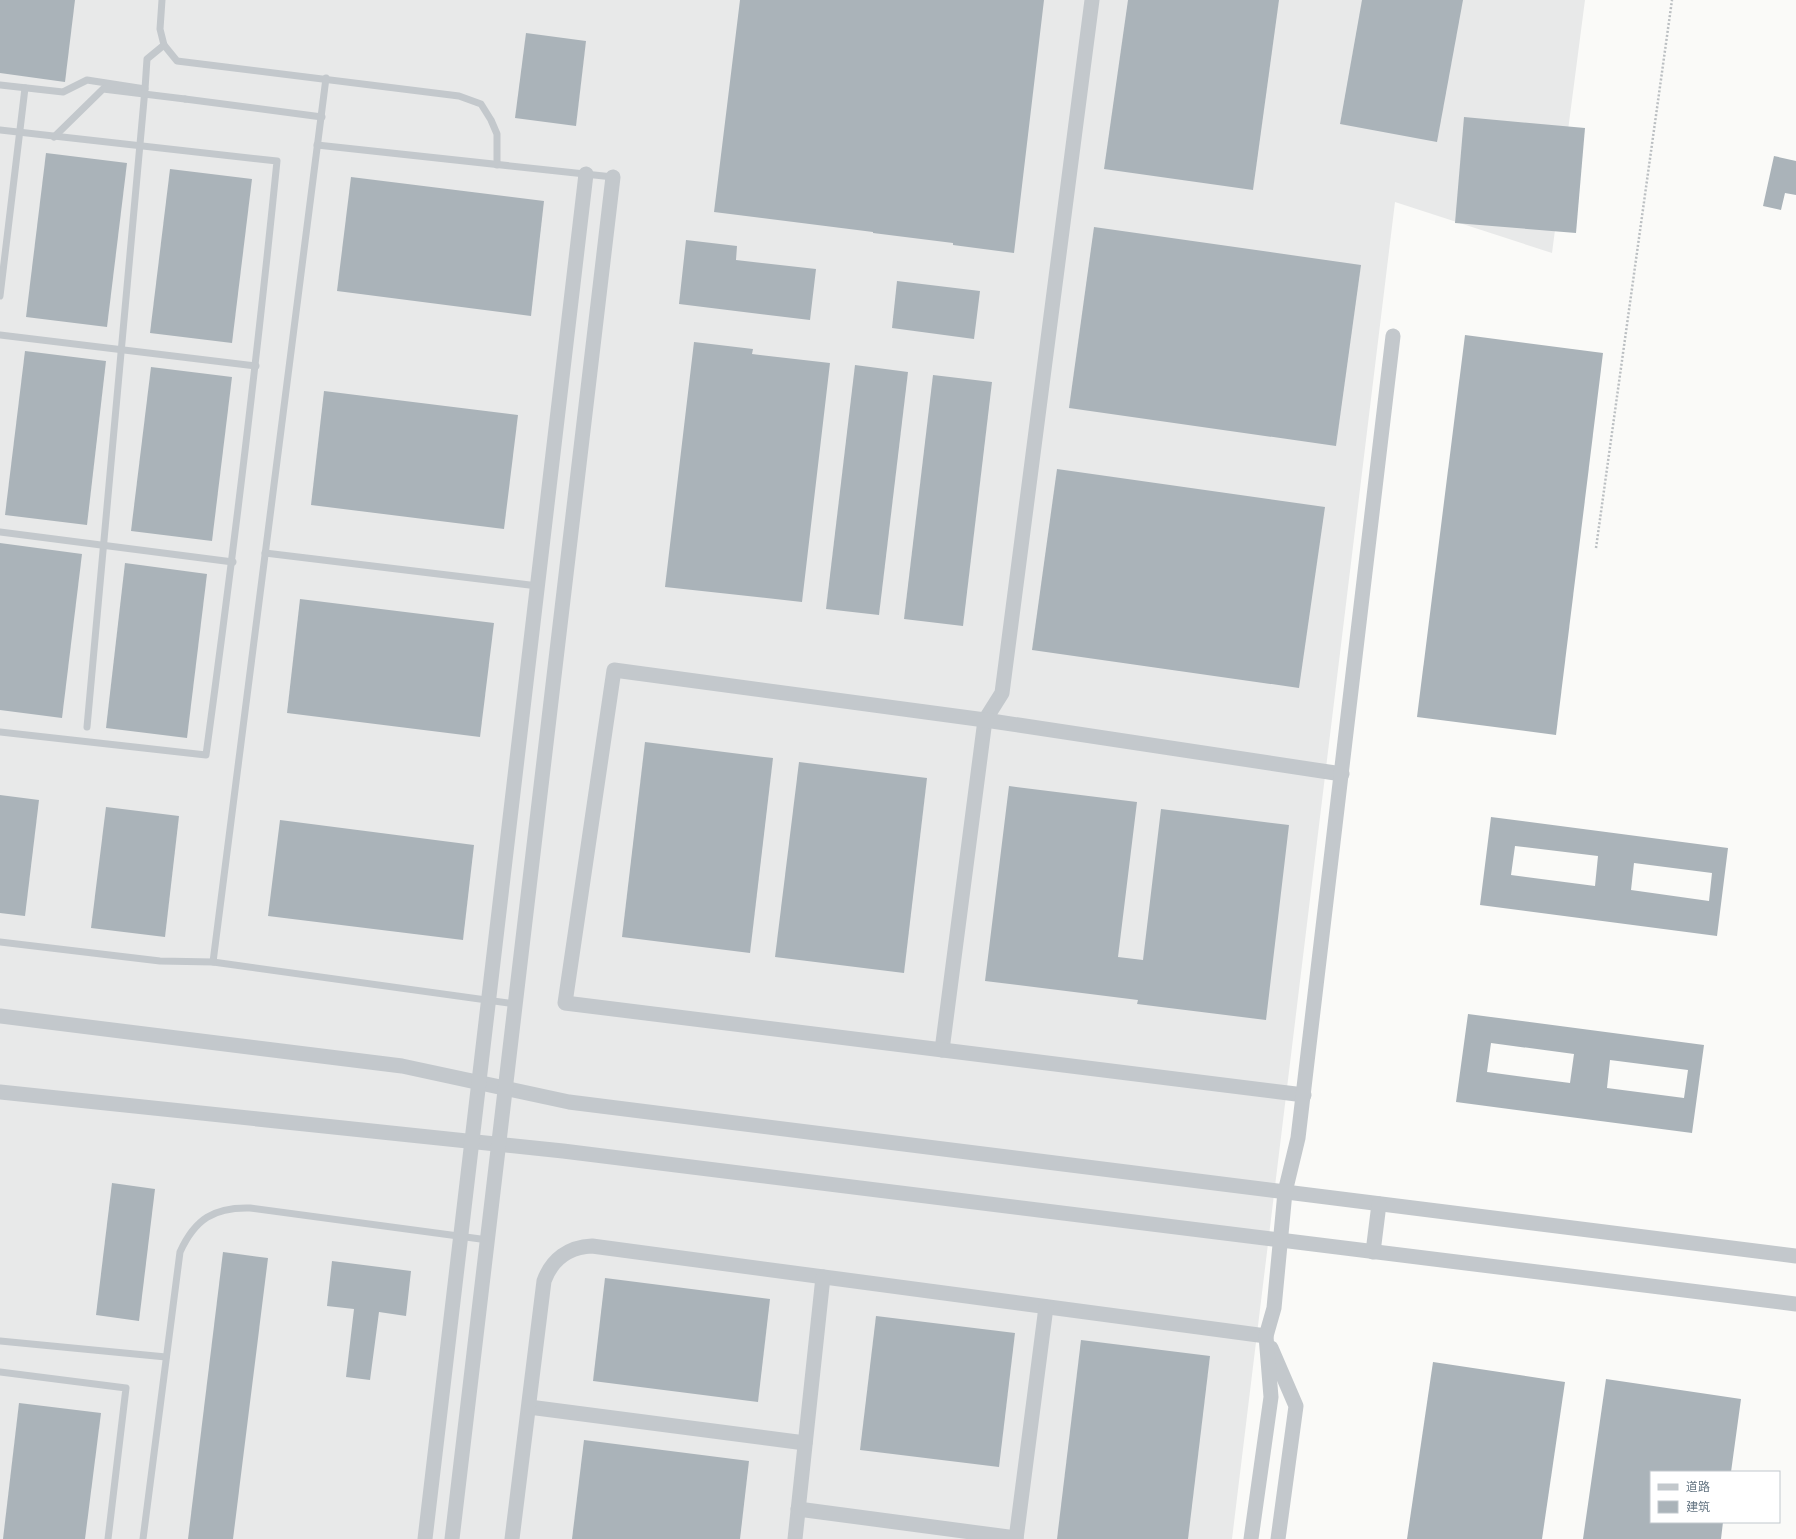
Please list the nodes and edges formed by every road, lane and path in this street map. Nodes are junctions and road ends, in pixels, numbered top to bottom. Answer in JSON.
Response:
{"nodes":[{"id":1,"x":162,"y":0,"type":"edge"},
{"id":2,"x":1092,"y":0,"type":"edge"},
{"id":3,"x":1672,"y":0,"type":"edge"},
{"id":4,"x":164,"y":45,"type":"junction"},
{"id":5,"x":326,"y":78,"type":"junction"},
{"id":6,"x":0,"y":85,"type":"edge"},
{"id":7,"x":25,"y":88,"type":"junction"},
{"id":8,"x":145,"y":89,"type":"junction"},
{"id":9,"x":322,"y":117,"type":"junction"},
{"id":10,"x":0,"y":130,"type":"edge"},
{"id":11,"x":54,"y":137,"type":"junction"},
{"id":12,"x":317,"y":145,"type":"junction"},
{"id":13,"x":497,"y":165,"type":"junction"},
{"id":14,"x":586,"y":174,"type":"junction"},
{"id":15,"x":613,"y":177,"type":"joint"},
{"id":16,"x":0,"y":296,"type":"edge"},
{"id":17,"x":0,"y":335,"type":"edge"},
{"id":18,"x":1393,"y":336,"type":"dead end"},
{"id":19,"x":256,"y":366,"type":"junction"},
{"id":20,"x":0,"y":532,"type":"edge"},
{"id":21,"x":1596,"y":548,"type":"dead end"},
{"id":22,"x":265,"y":553,"type":"junction"},
{"id":23,"x":233,"y":562,"type":"junction"},
{"id":24,"x":538,"y":586,"type":"junction"},
{"id":25,"x":985,"y":720,"type":"junction"},
{"id":26,"x":88,"y":727,"type":"dead end"},
{"id":27,"x":0,"y":732,"type":"edge"},
{"id":28,"x":1342,"y":774,"type":"junction"},
{"id":29,"x":0,"y":942,"type":"edge"},
{"id":30,"x":213,"y":962,"type":"junction"},
{"id":31,"x":490,"y":1001,"type":"junction"},
{"id":32,"x":516,"y":1004,"type":"junction"},
{"id":33,"x":0,"y":1016,"type":"edge"},
{"id":34,"x":942,"y":1050,"type":"junction"},
{"id":35,"x":480,"y":1083,"type":"junction"},
{"id":36,"x":506,"y":1089,"type":"junction"},
{"id":37,"x":0,"y":1092,"type":"edge"},
{"id":38,"x":1304,"y":1095,"type":"junction"},
{"id":39,"x":473,"y":1142,"type":"junction"},
{"id":40,"x":500,"y":1144,"type":"junction"},
{"id":41,"x":1285,"y":1192,"type":"junction"},
{"id":42,"x":1379,"y":1204,"type":"junction"},
{"id":43,"x":461,"y":1237,"type":"junction"},
{"id":44,"x":488,"y":1240,"type":"junction"},
{"id":45,"x":1280,"y":1241,"type":"junction"},
{"id":46,"x":1373,"y":1252,"type":"junction"},
{"id":47,"x":1796,"y":1256,"type":"edge"},
{"id":48,"x":823,"y":1277,"type":"junction"},
{"id":49,"x":1796,"y":1304,"type":"edge"},
{"id":50,"x":1046,"y":1307,"type":"junction"},
{"id":51,"x":1266,"y":1336,"type":"junction"},
{"id":52,"x":0,"y":1342,"type":"edge"},
{"id":53,"x":166,"y":1357,"type":"junction"},
{"id":54,"x":0,"y":1372,"type":"edge"},
{"id":55,"x":528,"y":1407,"type":"junction"},
{"id":56,"x":805,"y":1443,"type":"junction"},
{"id":57,"x":798,"y":1508,"type":"junction"},
{"id":58,"x":1016,"y":1538,"type":"edge"},
{"id":59,"x":108,"y":1539,"type":"edge"},
{"id":60,"x":143,"y":1539,"type":"edge"},
{"id":61,"x":425,"y":1539,"type":"edge"},
{"id":62,"x":452,"y":1539,"type":"edge"},
{"id":63,"x":512,"y":1539,"type":"edge"},
{"id":64,"x":795,"y":1539,"type":"edge"},
{"id":65,"x":1251,"y":1539,"type":"edge"},
{"id":66,"x":1278,"y":1539,"type":"edge"}],
"edges":[{"from":1,"to":4,"type":"lane"},
{"from":2,"to":25,"type":"street"},
{"from":3,"to":21,"type":"path"},
{"from":4,"to":5,"type":"lane"},
{"from":4,"to":8,"type":"lane"},
{"from":5,"to":9,"type":"lane"},
{"from":5,"to":13,"type":"lane"},
{"from":6,"to":7,"type":"lane"},
{"from":7,"to":8,"type":"lane"},
{"from":7,"to":16,"type":"lane"},
{"from":8,"to":26,"type":"lane"},
{"from":9,"to":11,"type":"lane","bridge":true},
{"from":9,"to":12,"type":"lane"},
{"from":10,"to":11,"type":"lane","bridge":true},
{"from":11,"to":19,"type":"lane","bridge":true},
{"from":12,"to":13,"type":"lane"},
{"from":12,"to":22,"type":"lane"},
{"from":13,"to":14,"type":"lane"},
{"from":14,"to":15,"type":"lane"},
{"from":14,"to":24,"type":"street"},
{"from":15,"to":32,"type":"street"},
{"from":17,"to":19,"type":"lane","bridge":true},
{"from":18,"to":28,"type":"street"},
{"from":19,"to":23,"type":"lane","bridge":true},
{"from":20,"to":23,"type":"lane","bridge":true},
{"from":22,"to":24,"type":"lane"},
{"from":22,"to":30,"type":"lane"},
{"from":23,"to":27,"type":"lane","bridge":true},
{"from":24,"to":31,"type":"street"},
{"from":25,"to":28,"type":"street"},
{"from":25,"to":34,"type":"street"},
{"from":25,"to":34,"type":"street"},
{"from":28,"to":38,"type":"street"},
{"from":29,"to":30,"type":"lane"},
{"from":30,"to":31,"type":"lane"},
{"from":31,"to":32,"type":"lane"},
{"from":31,"to":35,"type":"street"},
{"from":32,"to":36,"type":"street"},
{"from":33,"to":35,"type":"street"},
{"from":34,"to":38,"type":"street"},
{"from":35,"to":36,"type":"street"},
{"from":35,"to":39,"type":"street"},
{"from":36,"to":40,"type":"street"},
{"from":36,"to":41,"type":"street"},
{"from":37,"to":39,"type":"street"},
{"from":38,"to":41,"type":"street"},
{"from":39,"to":40,"type":"street"},
{"from":39,"to":43,"type":"street"},
{"from":40,"to":44,"type":"street"},
{"from":40,"to":45,"type":"street"},
{"from":41,"to":42,"type":"street"},
{"from":41,"to":45,"type":"street"},
{"from":42,"to":46,"type":"street"},
{"from":42,"to":47,"type":"street"},
{"from":43,"to":44,"type":"lane"},
{"from":43,"to":53,"type":"lane"},
{"from":43,"to":61,"type":"street"},
{"from":44,"to":62,"type":"street"},
{"from":45,"to":46,"type":"street"},
{"from":45,"to":51,"type":"street"},
{"from":46,"to":49,"type":"street"},
{"from":48,"to":50,"type":"street"},
{"from":48,"to":55,"type":"street"},
{"from":48,"to":56,"type":"street"},
{"from":50,"to":51,"type":"street"},
{"from":50,"to":58,"type":"street"},
{"from":51,"to":65,"type":"street"},
{"from":51,"to":66,"type":"street"},
{"from":52,"to":53,"type":"lane"},
{"from":53,"to":60,"type":"lane"},
{"from":54,"to":59,"type":"lane"},
{"from":55,"to":56,"type":"street"},
{"from":55,"to":63,"type":"street"},
{"from":56,"to":57,"type":"street"},
{"from":57,"to":58,"type":"street"},
{"from":57,"to":64,"type":"street"}]}
